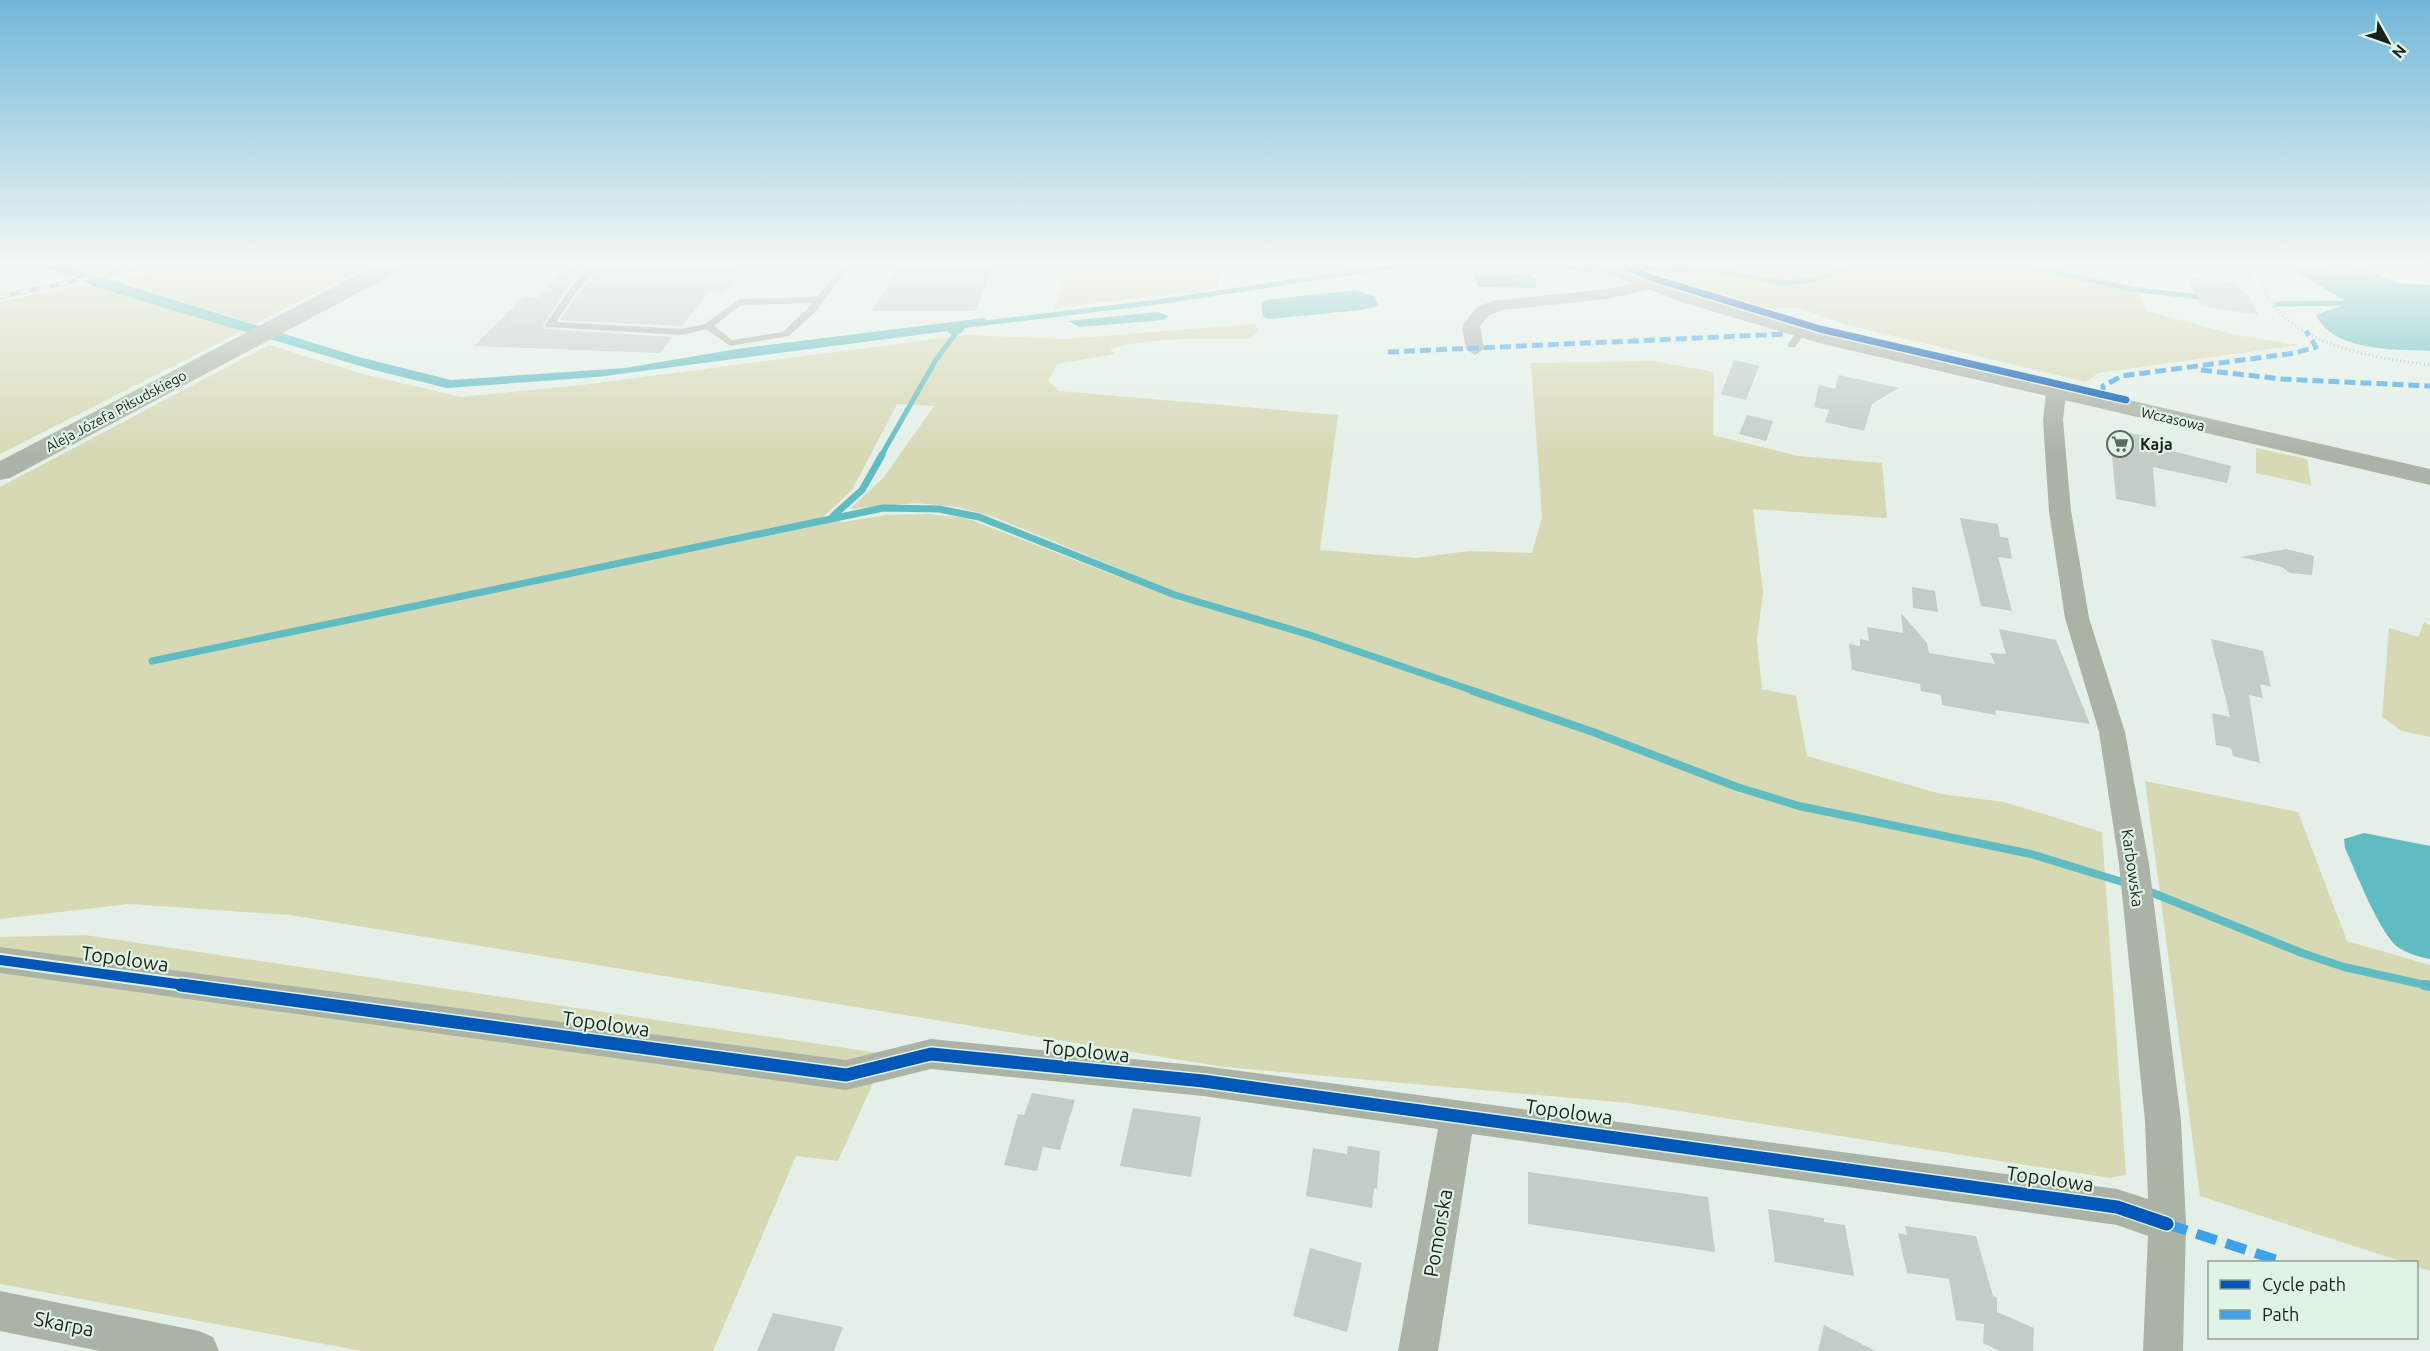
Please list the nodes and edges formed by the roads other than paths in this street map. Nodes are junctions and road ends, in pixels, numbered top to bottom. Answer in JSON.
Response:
{"nodes":[{"id":1,"x":271,"y":329,"type":"edge"},
{"id":2,"x":626,"y":329,"type":"edge"},
{"id":3,"x":695,"y":329,"type":"edge"},
{"id":4,"x":712,"y":329,"type":"edge"},
{"id":5,"x":791,"y":329,"type":"edge"},
{"id":6,"x":1472,"y":329,"type":"edge"},
{"id":7,"x":1779,"y":329,"type":"edge"},
{"id":8,"x":1475,"y":349,"type":"dead end"},
{"id":9,"x":2056,"y":393,"type":"junction"},
{"id":10,"x":0,"y":472,"type":"edge"},
{"id":11,"x":2430,"y":477,"type":"edge"},
{"id":12,"x":0,"y":960,"type":"edge"},
{"id":13,"x":1458,"y":1114,"type":"junction"},
{"id":14,"x":2167,"y":1224,"type":"junction"},
{"id":15,"x":0,"y":1311,"type":"edge"},
{"id":16,"x":199,"y":1351,"type":"edge"},
{"id":17,"x":1418,"y":1351,"type":"edge"},
{"id":18,"x":2163,"y":1351,"type":"edge"}],
"edges":[{"from":1,"to":10,"type":"main road","name":"Aleja Józefa Piłsudskiego"},
{"from":2,"to":3,"type":"lane"},
{"from":4,"to":5,"type":"lane"},
{"from":6,"to":8,"type":"street"},
{"from":7,"to":9,"type":"street","name":"Wczasowa"},
{"from":9,"to":11,"type":"street","name":"Wczasowa"},
{"from":9,"to":14,"type":"street","name":"Karbowska"},
{"from":12,"to":13,"type":"street","name":"Topolowa"},
{"from":13,"to":14,"type":"street","name":"Topolowa"},
{"from":13,"to":17,"type":"street","name":"Pomorska"},
{"from":14,"to":18,"type":"street","name":"Karbowska"},
{"from":15,"to":16,"type":"street","name":"Skarpa"}]}
